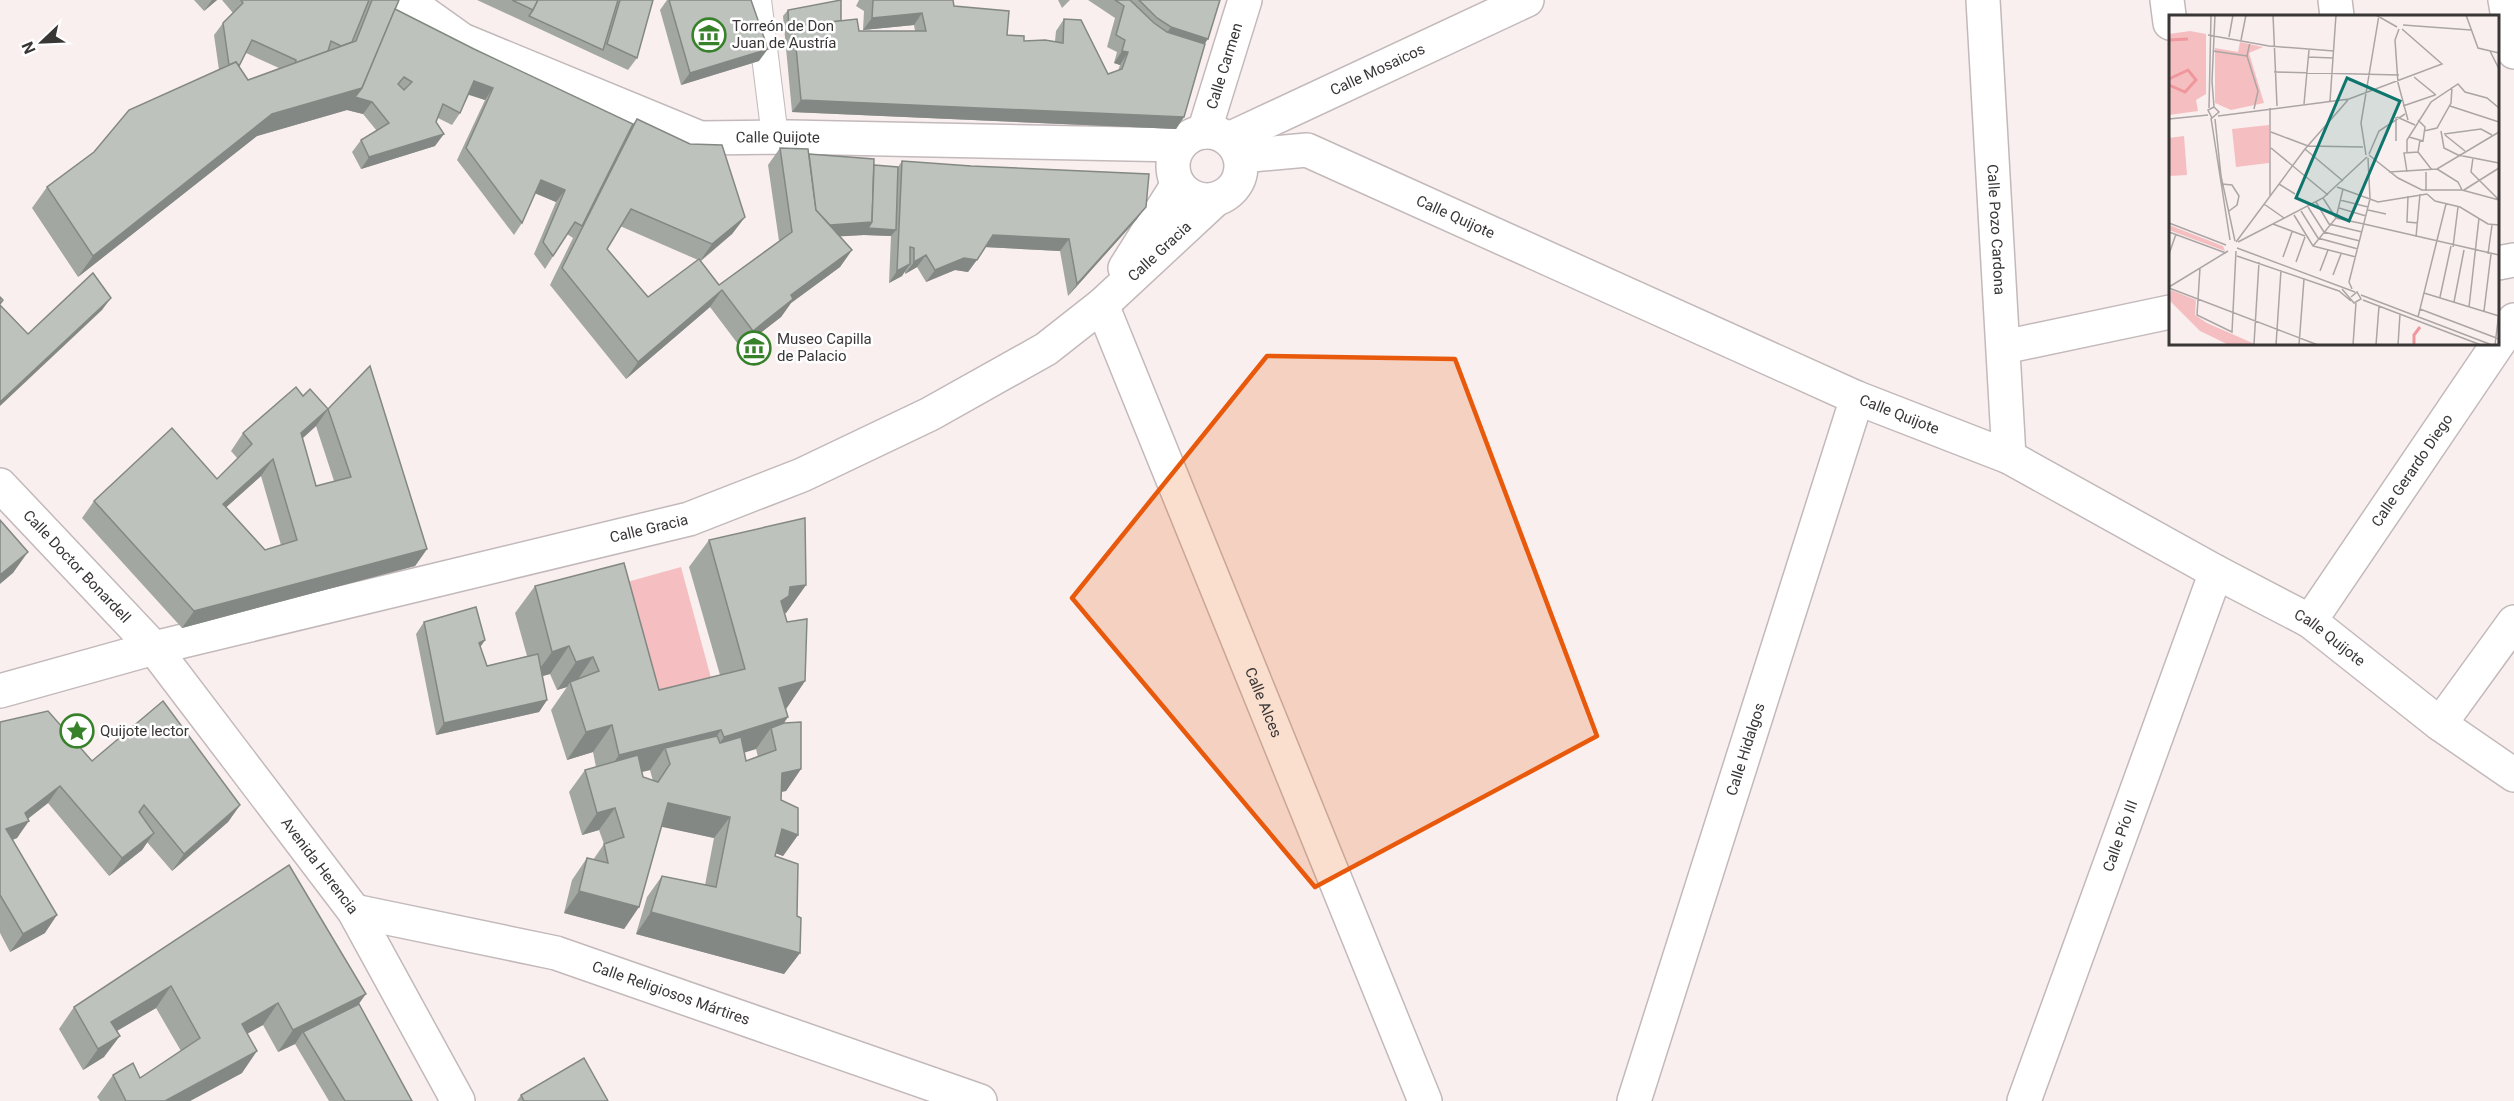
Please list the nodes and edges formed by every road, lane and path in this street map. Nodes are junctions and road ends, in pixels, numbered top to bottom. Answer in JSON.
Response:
{"nodes":[{"id":1,"x":406,"y":0,"type":"edge"},
{"id":2,"x":758,"y":0,"type":"edge"},
{"id":3,"x":1245,"y":0,"type":"edge"},
{"id":4,"x":1527,"y":0,"type":"edge"},
{"id":5,"x":1983,"y":0,"type":"edge"},
{"id":6,"x":2167,"y":0,"type":"edge"},
{"id":7,"x":2335,"y":0,"type":"edge"},
{"id":8,"x":2505,"y":0,"type":"edge"},
{"id":9,"x":2169,"y":15,"type":"edge"},
{"id":10,"x":2337,"y":15,"type":"edge"},
{"id":11,"x":2514,"y":52,"type":"edge"},
{"id":12,"x":775,"y":137,"type":"junction"},
{"id":13,"x":1213,"y":143,"type":"junction"},
{"id":14,"x":1178,"y":184,"type":"junction"},
{"id":15,"x":1216,"y":199,"type":"junction"},
{"id":16,"x":2514,"y":260,"type":"edge"},
{"id":17,"x":2499,"y":262,"type":"edge"},
{"id":18,"x":1102,"y":305,"type":"junction"},
{"id":19,"x":2169,"y":312,"type":"edge"},
{"id":20,"x":2514,"y":320,"type":"edge"},
{"id":21,"x":2499,"y":342,"type":"edge"},
{"id":22,"x":2497,"y":345,"type":"edge"},
{"id":23,"x":2004,"y":347,"type":"junction"},
{"id":24,"x":1857,"y":398,"type":"junction"},
{"id":25,"x":2009,"y":458,"type":"junction"},
{"id":26,"x":0,"y":485,"type":"edge"},
{"id":27,"x":2216,"y":572,"type":"junction"},
{"id":28,"x":2310,"y":621,"type":"junction"},
{"id":29,"x":2514,"y":622,"type":"edge"},
{"id":30,"x":154,"y":648,"type":"junction"},
{"id":31,"x":0,"y":691,"type":"edge"},
{"id":32,"x":2440,"y":724,"type":"junction"},
{"id":33,"x":2514,"y":775,"type":"edge"},
{"id":34,"x":354,"y":911,"type":"junction"},
{"id":35,"x":458,"y":1101,"type":"edge"},
{"id":36,"x":980,"y":1101,"type":"edge"},
{"id":37,"x":1425,"y":1101,"type":"edge"},
{"id":38,"x":1634,"y":1101,"type":"edge"},
{"id":39,"x":2024,"y":1101,"type":"edge"}],
"edges":[{"from":1,"to":12,"type":"street","name":"Calle Quijote"},
{"from":2,"to":12,"type":"street"},
{"from":3,"to":13,"type":"street","name":"Calle Carmen"},
{"from":4,"to":13,"type":"street","name":"Calle Mosaicos"},
{"from":5,"to":23,"type":"street","name":"Calle Pozo Cardona"},
{"from":6,"to":9,"type":"street"},
{"from":7,"to":10,"type":"street"},
{"from":8,"to":11,"type":"street"},
{"from":12,"to":13,"type":"street","name":"Calle Quijote"},
{"from":13,"to":14,"type":"street"},
{"from":13,"to":15,"type":"street"},
{"from":13,"to":24,"type":"street","name":"Calle Quijote"},
{"from":14,"to":15,"type":"street"},
{"from":14,"to":18,"type":"street","name":"Calle Gracia"},
{"from":15,"to":18,"type":"street","name":"Calle Gracia"},
{"from":16,"to":17,"type":"street"},
{"from":18,"to":30,"type":"street","name":"Calle Gracia"},
{"from":18,"to":37,"type":"street","name":"Calle Alces"},
{"from":19,"to":23,"type":"street"},
{"from":20,"to":21,"type":"street","name":"Calle Gerardo Diego"},
{"from":22,"to":28,"type":"street","name":"Calle Gerardo Diego"},
{"from":23,"to":25,"type":"street","name":"Calle Pozo Cardona"},
{"from":24,"to":25,"type":"street","name":"Calle Quijote"},
{"from":24,"to":38,"type":"street","name":"Calle Hidalgos"},
{"from":25,"to":27,"type":"street","name":"Calle Quijote"},
{"from":26,"to":30,"type":"street","name":"Calle Doctor Bonardell"},
{"from":27,"to":28,"type":"street","name":"Calle Quijote"},
{"from":27,"to":39,"type":"street","name":"Calle Pío III"},
{"from":28,"to":32,"type":"street","name":"Calle Quijote"},
{"from":29,"to":32,"type":"street"},
{"from":30,"to":31,"type":"street","name":"Calle Gracia"},
{"from":30,"to":34,"type":"street","name":"Avenida Herencia"},
{"from":32,"to":33,"type":"street","name":"Calle Quijote"},
{"from":34,"to":35,"type":"street","name":"Avenida Herencia"},
{"from":34,"to":36,"type":"street","name":"Calle Religiosos Mártires"}]}
